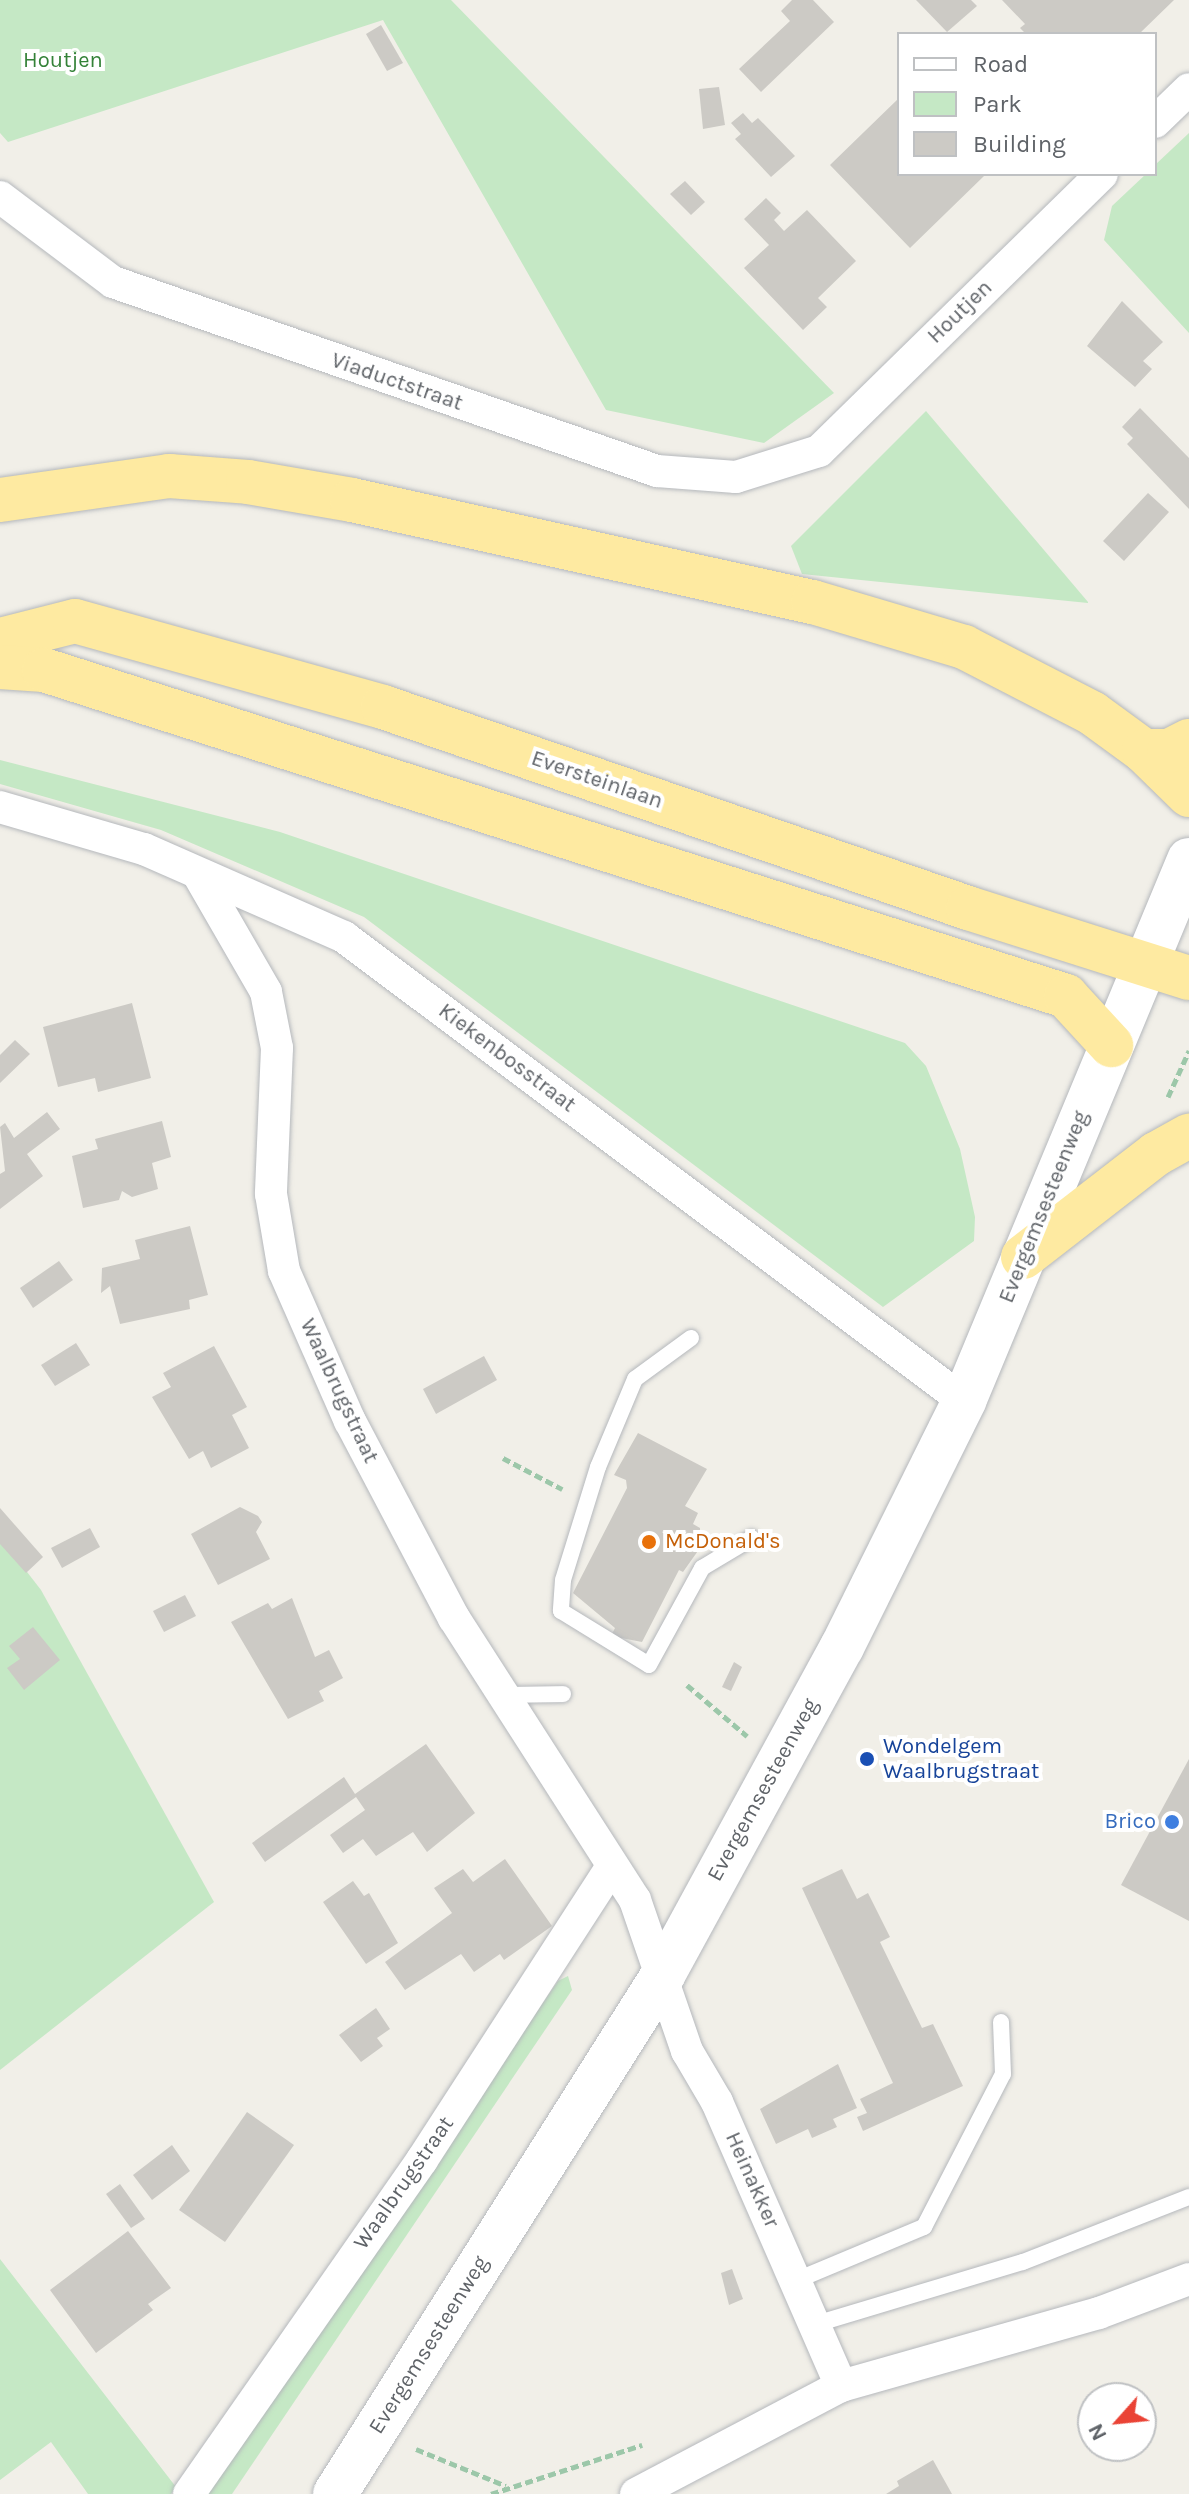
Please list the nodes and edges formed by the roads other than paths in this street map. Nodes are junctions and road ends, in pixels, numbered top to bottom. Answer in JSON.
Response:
{"nodes":[{"id":1,"x":1189,"y":89,"type":"edge"},
{"id":2,"x":1157,"y":120,"type":"edge"},
{"id":3,"x":1100,"y":176,"type":"edge"},
{"id":4,"x":0,"y":197,"type":"edge"},
{"id":5,"x":819,"y":451,"type":"joint"},
{"id":6,"x":0,"y":500,"type":"edge"},
{"id":7,"x":0,"y":640,"type":"edge"},
{"id":8,"x":0,"y":667,"type":"edge"},
{"id":9,"x":1189,"y":741,"type":"edge"},
{"id":10,"x":1144,"y":751,"type":"junction"},
{"id":11,"x":1189,"y":795,"type":"edge"},
{"id":12,"x":0,"y":807,"type":"edge"},
{"id":13,"x":1189,"y":860,"type":"edge"},
{"id":14,"x":198,"y":874,"type":"junction"},
{"id":15,"x":1189,"y":958,"type":"edge"},
{"id":16,"x":1145,"y":964,"type":"junction"},
{"id":17,"x":1189,"y":978,"type":"edge"},
{"id":18,"x":1111,"y":1045,"type":"junction"},
{"id":19,"x":1189,"y":1136,"type":"edge"},
{"id":20,"x":1023,"y":1257,"type":"junction"},
{"id":21,"x":691,"y":1338,"type":"dead end"},
{"id":22,"x":964,"y":1401,"type":"junction"},
{"id":23,"x":752,"y":1538,"type":"dead end"},
{"id":24,"x":563,"y":1694,"type":"dead end"},
{"id":25,"x":499,"y":1695,"type":"junction"},
{"id":26,"x":611,"y":1868,"type":"junction"},
{"id":27,"x":663,"y":1975,"type":"junction"},
{"id":28,"x":1001,"y":2022,"type":"dead end"},
{"id":29,"x":1189,"y":2197,"type":"edge"},
{"id":30,"x":1189,"y":2279,"type":"edge"},
{"id":31,"x":797,"y":2280,"type":"junction"},
{"id":32,"x":816,"y":2324,"type":"junction"},
{"id":33,"x":841,"y":2386,"type":"junction"},
{"id":34,"x":189,"y":2494,"type":"edge"},
{"id":35,"x":335,"y":2494,"type":"edge"},
{"id":36,"x":636,"y":2494,"type":"edge"}],
"edges":[{"from":1,"to":2,"type":"street"},
{"from":3,"to":5,"type":"street","name":"Houtjen"},
{"from":4,"to":5,"type":"street","name":"Viaductstraat"},
{"from":6,"to":10,"type":"highway"},
{"from":7,"to":16,"type":"highway","name":"Eversteinlaan"},
{"from":8,"to":18,"type":"highway"},
{"from":9,"to":10,"type":"highway"},
{"from":10,"to":11,"type":"highway"},
{"from":12,"to":14,"type":"street","name":"Kiekenbosstraat"},
{"from":13,"to":16,"type":"main road","name":"Evergemsesteenweg"},
{"from":14,"to":22,"type":"street","name":"Kiekenbosstraat"},
{"from":14,"to":25,"type":"street","name":"Waalbrugstraat"},
{"from":15,"to":16,"type":"main road"},
{"from":16,"to":17,"type":"highway","name":"Eversteinlaan"},
{"from":16,"to":18,"type":"main road","name":"Evergemsesteenweg"},
{"from":18,"to":20,"type":"main road","name":"Evergemsesteenweg"},
{"from":19,"to":20,"type":"highway"},
{"from":20,"to":22,"type":"main road","name":"Evergemsesteenweg"},
{"from":21,"to":23,"type":"lane"},
{"from":22,"to":27,"type":"main road","name":"Evergemsesteenweg"},
{"from":24,"to":25,"type":"lane"},
{"from":25,"to":26,"type":"street","name":"Waalbrugstraat"},
{"from":26,"to":27,"type":"street","name":"Waalbrugstraat"},
{"from":26,"to":34,"type":"street","name":"Waalbrugstraat"},
{"from":27,"to":31,"type":"street","name":"Heinakker"},
{"from":27,"to":35,"type":"main road","name":"Evergemsesteenweg"},
{"from":28,"to":31,"type":"lane"},
{"from":29,"to":32,"type":"lane"},
{"from":30,"to":33,"type":"street"},
{"from":31,"to":32,"type":"street","name":"Heinakker"},
{"from":32,"to":33,"type":"street","name":"Heinakker"},
{"from":33,"to":36,"type":"street"}]}
